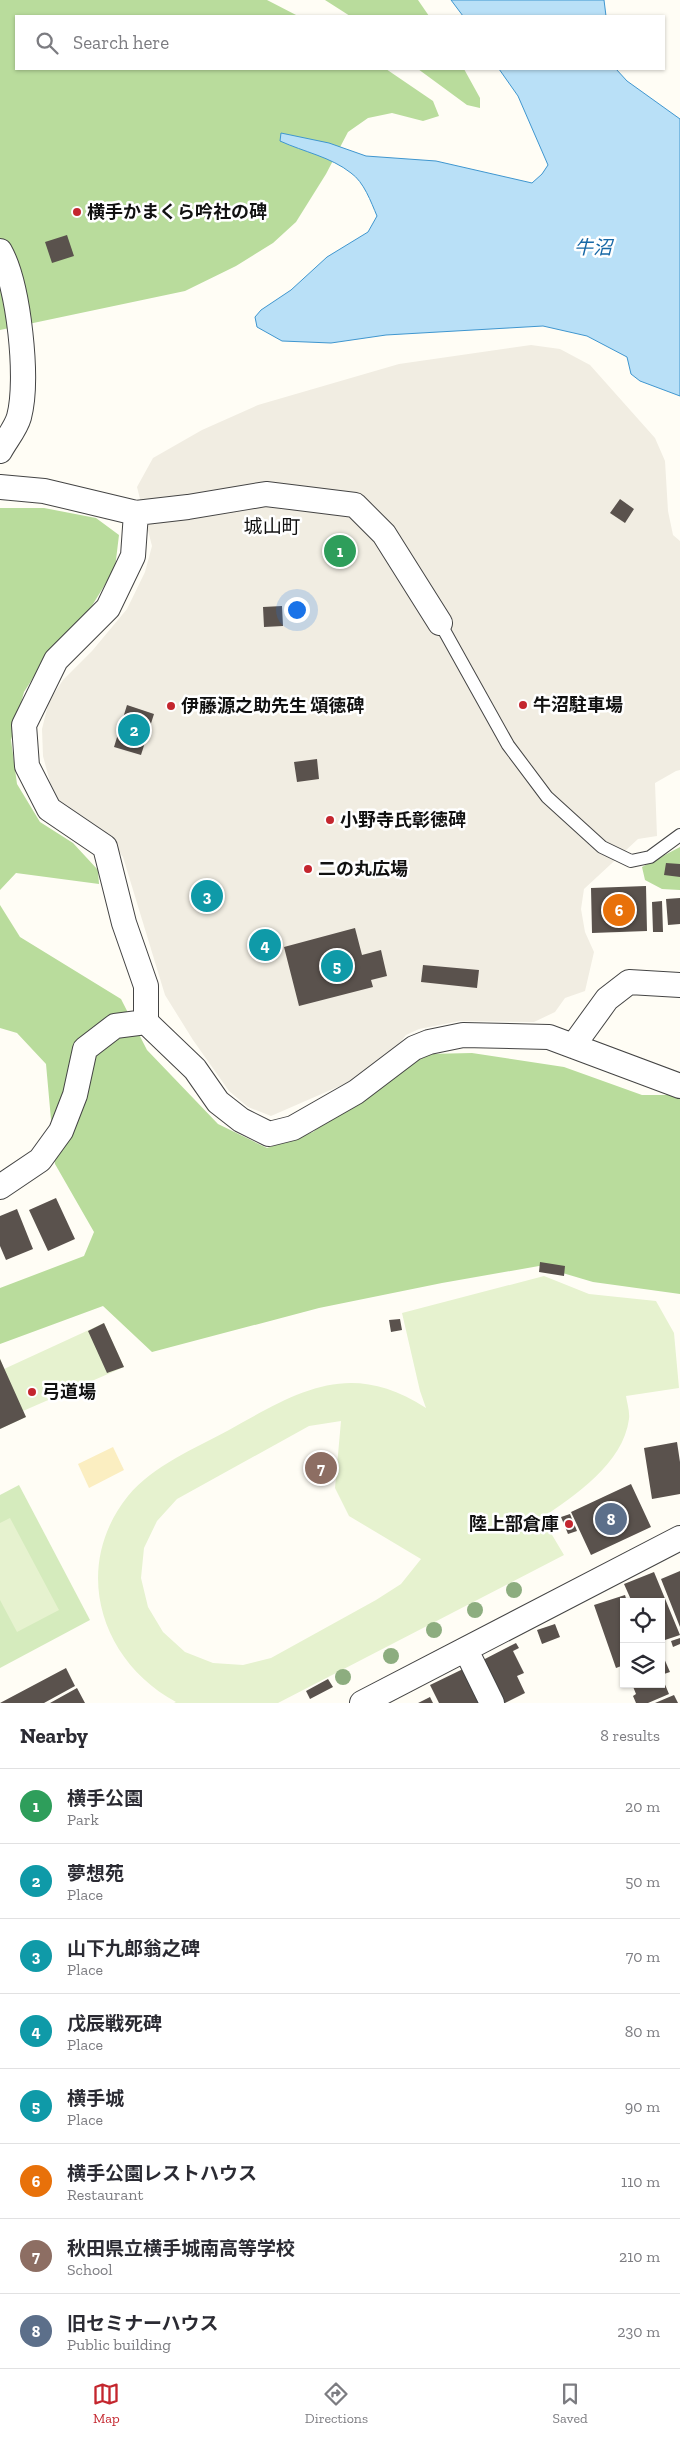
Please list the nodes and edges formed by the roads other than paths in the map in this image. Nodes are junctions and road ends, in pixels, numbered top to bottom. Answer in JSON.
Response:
{"nodes":[{"id":1,"x":0,"y":251,"type":"edge"},
{"id":2,"x":0,"y":451,"type":"edge"},
{"id":3,"x":0,"y":487,"type":"edge"},
{"id":4,"x":136,"y":513,"type":"junction"},
{"id":5,"x":440,"y":623,"type":"joint"},
{"id":6,"x":680,"y":835,"type":"edge"},
{"id":7,"x":680,"y":985,"type":"edge"},
{"id":8,"x":146,"y":1022,"type":"junction"},
{"id":9,"x":573,"y":1046,"type":"junction"},
{"id":10,"x":680,"y":1086,"type":"edge"},
{"id":11,"x":0,"y":1187,"type":"edge"},
{"id":12,"x":680,"y":1538,"type":"edge"},
{"id":13,"x":466,"y":1650,"type":"junction"},
{"id":14,"x":362,"y":1703,"type":"edge"},
{"id":15,"x":492,"y":1703,"type":"edge"}],
"edges":[{"from":1,"to":2,"type":"street"},
{"from":3,"to":4,"type":"street"},
{"from":4,"to":5,"type":"street"},
{"from":4,"to":8,"type":"street"},
{"from":5,"to":6,"type":"lane"},
{"from":7,"to":9,"type":"street"},
{"from":8,"to":9,"type":"street"},
{"from":8,"to":11,"type":"street"},
{"from":9,"to":10,"type":"street"},
{"from":12,"to":13,"type":"street"},
{"from":13,"to":14,"type":"street"},
{"from":13,"to":15,"type":"street"}]}
